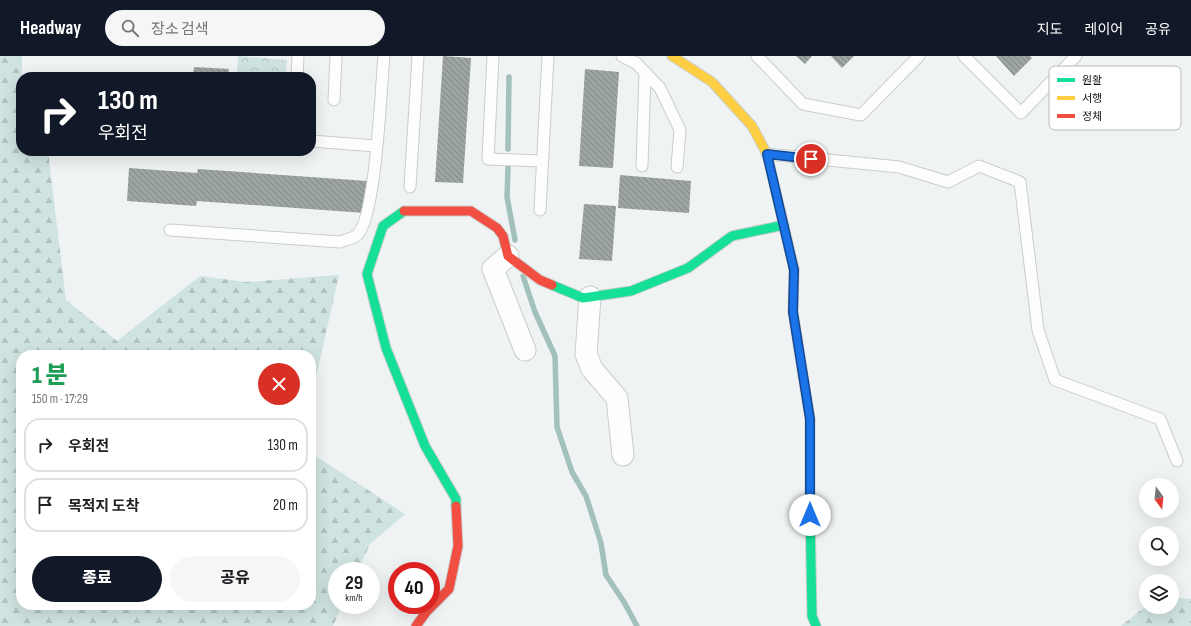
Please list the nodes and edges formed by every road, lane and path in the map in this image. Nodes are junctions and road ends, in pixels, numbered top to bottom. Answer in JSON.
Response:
{"nodes":[{"id":1,"x":298,"y":56,"type":"edge"},
{"id":2,"x":336,"y":56,"type":"edge"},
{"id":3,"x":384,"y":56,"type":"edge"},
{"id":4,"x":418,"y":56,"type":"edge"},
{"id":5,"x":493,"y":56,"type":"edge"},
{"id":6,"x":548,"y":56,"type":"edge"},
{"id":7,"x":622,"y":56,"type":"edge"},
{"id":8,"x":672,"y":56,"type":"edge"},
{"id":9,"x":757,"y":56,"type":"edge"},
{"id":10,"x":919,"y":56,"type":"edge"},
{"id":11,"x":964,"y":56,"type":"edge"},
{"id":12,"x":1076,"y":56,"type":"edge"},
{"id":13,"x":1066,"y":66,"type":"edge"},
{"id":14,"x":297,"y":72,"type":"edge"},
{"id":15,"x":645,"y":72,"type":"junction"},
{"id":16,"x":1049,"y":84,"type":"edge"},
{"id":17,"x":334,"y":100,"type":"dead end"},
{"id":18,"x":316,"y":141,"type":"edge"},
{"id":19,"x":376,"y":146,"type":"junction"},
{"id":20,"x":767,"y":154,"type":"junction"},
{"id":21,"x":542,"y":161,"type":"junction"},
{"id":22,"x":642,"y":166,"type":"dead end"},
{"id":23,"x":677,"y":167,"type":"dead end"},
{"id":24,"x":410,"y":187,"type":"dead end"},
{"id":25,"x":540,"y":210,"type":"dead end"},
{"id":26,"x":784,"y":225,"type":"junction"},
{"id":27,"x":170,"y":230,"type":"dead end"},
{"id":28,"x":508,"y":256,"type":"junction"},
{"id":29,"x":590,"y":297,"type":"junction"},
{"id":30,"x":524,"y":350,"type":"dead end"},
{"id":31,"x":623,"y":455,"type":"dead end"},
{"id":32,"x":1177,"y":461,"type":"dead end"},
{"id":33,"x":810,"y":623,"type":"edge"},
{"id":34,"x":416,"y":626,"type":"edge"}],
"edges":[{"from":1,"to":14,"type":"lane"},
{"from":2,"to":17,"type":"lane"},
{"from":3,"to":19,"type":"lane"},
{"from":4,"to":24,"type":"lane"},
{"from":5,"to":21,"type":"lane"},
{"from":6,"to":21,"type":"lane"},
{"from":7,"to":15,"type":"lane"},
{"from":8,"to":20,"type":"street"},
{"from":9,"to":10,"type":"lane"},
{"from":11,"to":16,"type":"lane"},
{"from":12,"to":13,"type":"lane"},
{"from":15,"to":22,"type":"lane"},
{"from":15,"to":23,"type":"lane"},
{"from":18,"to":19,"type":"lane"},
{"from":19,"to":27,"type":"lane"},
{"from":20,"to":26,"type":"street"},
{"from":20,"to":32,"type":"lane"},
{"from":21,"to":25,"type":"lane"},
{"from":26,"to":29,"type":"street"},
{"from":26,"to":33,"type":"street"},
{"from":28,"to":29,"type":"street"},
{"from":28,"to":30,"type":"street"},
{"from":28,"to":34,"type":"street"},
{"from":29,"to":31,"type":"street"}]}
